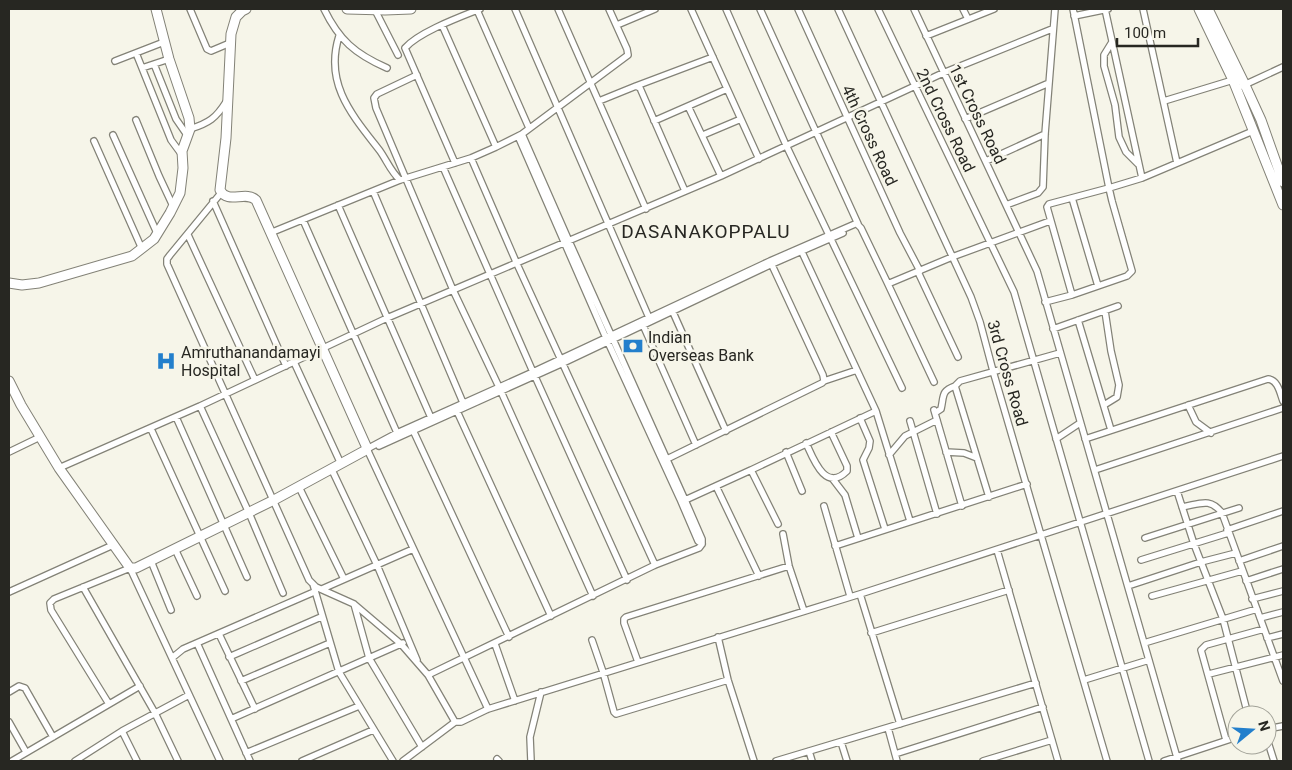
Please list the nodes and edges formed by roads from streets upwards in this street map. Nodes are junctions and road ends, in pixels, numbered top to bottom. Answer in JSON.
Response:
{"nodes":[{"id":1,"x":156,"y":9,"type":"edge"},
{"id":2,"x":190,"y":9,"type":"edge"},
{"id":3,"x":324,"y":9,"type":"edge"},
{"id":4,"x":347,"y":9,"type":"edge"},
{"id":5,"x":411,"y":9,"type":"edge"},
{"id":6,"x":478,"y":9,"type":"edge"},
{"id":7,"x":515,"y":9,"type":"edge"},
{"id":8,"x":558,"y":9,"type":"edge"},
{"id":9,"x":610,"y":9,"type":"edge"},
{"id":10,"x":652,"y":9,"type":"edge"},
{"id":11,"x":691,"y":9,"type":"edge"},
{"id":12,"x":726,"y":9,"type":"edge"},
{"id":13,"x":760,"y":9,"type":"edge"},
{"id":14,"x":798,"y":9,"type":"edge"},
{"id":15,"x":838,"y":9,"type":"edge"},
{"id":16,"x":878,"y":9,"type":"edge"},
{"id":17,"x":914,"y":9,"type":"edge"},
{"id":18,"x":963,"y":9,"type":"edge"},
{"id":19,"x":994,"y":9,"type":"edge"},
{"id":20,"x":1055,"y":9,"type":"edge"},
{"id":21,"x":1106,"y":9,"type":"edge"},
{"id":22,"x":1143,"y":9,"type":"edge"},
{"id":23,"x":1199,"y":9,"type":"edge"},
{"id":24,"x":1208,"y":9,"type":"edge"},
{"id":25,"x":241,"y":10,"type":"edge"},
{"id":26,"x":375,"y":10,"type":"edge"},
{"id":27,"x":1074,"y":12,"type":"edge"},
{"id":28,"x":968,"y":19,"type":"junction"},
{"id":29,"x":442,"y":26,"type":"junction"},
{"id":30,"x":617,"y":26,"type":"junction"},
{"id":31,"x":1052,"y":29,"type":"junction"},
{"id":32,"x":339,"y":36,"type":"junction"},
{"id":33,"x":926,"y":36,"type":"junction"},
{"id":34,"x":164,"y":42,"type":"junction"},
{"id":35,"x":1112,"y":42,"type":"junction"},
{"id":36,"x":230,"y":43,"type":"junction"},
{"id":37,"x":136,"y":53,"type":"junction"},
{"id":38,"x":398,"y":55,"type":"dead end"},
{"id":39,"x":713,"y":57,"type":"junction"},
{"id":40,"x":168,"y":59,"type":"junction"},
{"id":41,"x":116,"y":61,"type":"dead end"},
{"id":42,"x":154,"y":64,"type":"junction"},
{"id":43,"x":1283,"y":67,"type":"edge"},
{"id":44,"x":142,"y":68,"type":"junction"},
{"id":45,"x":387,"y":68,"type":"dead end"},
{"id":46,"x":943,"y":73,"type":"junction"},
{"id":47,"x":417,"y":75,"type":"junction"},
{"id":48,"x":1233,"y":80,"type":"junction"},
{"id":49,"x":590,"y":83,"type":"junction"},
{"id":50,"x":1048,"y":83,"type":"junction"},
{"id":51,"x":1245,"y":85,"type":"junction"},
{"id":52,"x":636,"y":86,"type":"junction"},
{"id":53,"x":914,"y":86,"type":"junction"},
{"id":54,"x":727,"y":89,"type":"junction"},
{"id":55,"x":1237,"y":89,"type":"junction"},
{"id":56,"x":229,"y":98,"type":"junction"},
{"id":57,"x":598,"y":101,"type":"junction"},
{"id":58,"x":1164,"y":101,"type":"junction"},
{"id":59,"x":881,"y":102,"type":"junction"},
{"id":60,"x":688,"y":106,"type":"junction"},
{"id":61,"x":559,"y":108,"type":"junction"},
{"id":62,"x":847,"y":118,"type":"junction"},
{"id":63,"x":741,"y":119,"type":"junction"},
{"id":64,"x":965,"y":119,"type":"junction"},
{"id":65,"x":136,"y":120,"type":"dead end"},
{"id":66,"x":654,"y":121,"type":"junction"},
{"id":67,"x":529,"y":128,"type":"junction"},
{"id":68,"x":1253,"y":131,"type":"junction"},
{"id":69,"x":188,"y":132,"type":"junction"},
{"id":70,"x":816,"y":132,"type":"junction"},
{"id":71,"x":1045,"y":134,"type":"junction"},
{"id":72,"x":113,"y":135,"type":"dead end"},
{"id":73,"x":520,"y":135,"type":"junction"},
{"id":74,"x":703,"y":135,"type":"junction"},
{"id":75,"x":94,"y":141,"type":"dead end"},
{"id":76,"x":786,"y":145,"type":"junction"},
{"id":77,"x":496,"y":147,"type":"junction"},
{"id":78,"x":182,"y":155,"type":"junction"},
{"id":79,"x":471,"y":158,"type":"junction"},
{"id":80,"x":759,"y":159,"type":"junction"},
{"id":81,"x":986,"y":161,"type":"junction"},
{"id":82,"x":455,"y":163,"type":"junction"},
{"id":83,"x":1177,"y":163,"type":"junction"},
{"id":84,"x":1139,"y":165,"type":"junction"},
{"id":85,"x":443,"y":167,"type":"junction"},
{"id":86,"x":721,"y":176,"type":"junction"},
{"id":87,"x":1142,"y":178,"type":"junction"},
{"id":88,"x":403,"y":179,"type":"junction"},
{"id":89,"x":1283,"y":182,"type":"edge"},
{"id":90,"x":1109,"y":188,"type":"junction"},
{"id":91,"x":373,"y":191,"type":"junction"},
{"id":92,"x":685,"y":191,"type":"junction"},
{"id":93,"x":222,"y":193,"type":"junction"},
{"id":94,"x":1072,"y":198,"type":"junction"},
{"id":95,"x":214,"y":201,"type":"junction"},
{"id":96,"x":338,"y":205,"type":"junction"},
{"id":97,"x":1006,"y":205,"type":"junction"},
{"id":98,"x":1283,"y":205,"type":"edge"},
{"id":99,"x":173,"y":206,"type":"junction"},
{"id":100,"x":646,"y":209,"type":"junction"},
{"id":101,"x":303,"y":220,"type":"junction"},
{"id":102,"x":1050,"y":221,"type":"junction"},
{"id":103,"x":609,"y":223,"type":"junction"},
{"id":104,"x":858,"y":224,"type":"junction"},
{"id":105,"x":1018,"y":232,"type":"junction"},
{"id":106,"x":157,"y":233,"type":"junction"},
{"id":107,"x":270,"y":233,"type":"junction"},
{"id":108,"x":188,"y":235,"type":"junction"},
{"id":109,"x":830,"y":237,"type":"junction"},
{"id":110,"x":567,"y":242,"type":"junction"},
{"id":111,"x":990,"y":242,"type":"junction"},
{"id":112,"x":142,"y":249,"type":"junction"},
{"id":113,"x":801,"y":250,"type":"junction"},
{"id":114,"x":952,"y":257,"type":"junction"},
{"id":115,"x":771,"y":263,"type":"junction"},
{"id":116,"x":517,"y":264,"type":"junction"},
{"id":117,"x":919,"y":272,"type":"junction"},
{"id":118,"x":490,"y":275,"type":"junction"},
{"id":119,"x":887,"y":282,"type":"junction"},
{"id":120,"x":9,"y":283,"type":"edge"},
{"id":121,"x":1098,"y":286,"type":"junction"},
{"id":122,"x":453,"y":290,"type":"junction"},
{"id":123,"x":1072,"y":295,"type":"junction"},
{"id":124,"x":1045,"y":302,"type":"junction"},
{"id":125,"x":421,"y":304,"type":"junction"},
{"id":126,"x":1118,"y":306,"type":"dead end"},
{"id":127,"x":672,"y":310,"type":"junction"},
{"id":128,"x":1106,"y":311,"type":"junction"},
{"id":129,"x":387,"y":318,"type":"junction"},
{"id":130,"x":650,"y":320,"type":"junction"},
{"id":131,"x":1078,"y":320,"type":"junction"},
{"id":132,"x":643,"y":325,"type":"junction"},
{"id":133,"x":1053,"y":329,"type":"junction"},
{"id":134,"x":353,"y":335,"type":"junction"},
{"id":135,"x":610,"y":339,"type":"junction"},
{"id":136,"x":322,"y":349,"type":"junction"},
{"id":137,"x":1060,"y":353,"type":"junction"},
{"id":138,"x":958,"y":356,"type":"dead end"},
{"id":139,"x":1032,"y":360,"type":"junction"},
{"id":140,"x":562,"y":361,"type":"junction"},
{"id":141,"x":294,"y":362,"type":"junction"},
{"id":142,"x":286,"y":366,"type":"junction"},
{"id":143,"x":857,"y":370,"type":"junction"},
{"id":144,"x":993,"y":371,"type":"junction"},
{"id":145,"x":534,"y":374,"type":"junction"},
{"id":146,"x":255,"y":380,"type":"junction"},
{"id":147,"x":9,"y":381,"type":"edge"},
{"id":148,"x":824,"y":381,"type":"junction"},
{"id":149,"x":934,"y":382,"type":"dead end"},
{"id":150,"x":955,"y":386,"type":"junction"},
{"id":151,"x":902,"y":388,"type":"dead end"},
{"id":152,"x":500,"y":390,"type":"junction"},
{"id":153,"x":225,"y":394,"type":"junction"},
{"id":154,"x":1283,"y":401,"type":"edge"},
{"id":155,"x":464,"y":405,"type":"junction"},
{"id":156,"x":1104,"y":405,"type":"junction"},
{"id":157,"x":200,"y":406,"type":"junction"},
{"id":158,"x":1188,"y":406,"type":"junction"},
{"id":159,"x":1283,"y":408,"type":"edge"},
{"id":160,"x":456,"y":409,"type":"junction"},
{"id":161,"x":876,"y":411,"type":"junction"},
{"id":162,"x":176,"y":417,"type":"junction"},
{"id":163,"x":860,"y":418,"type":"junction"},
{"id":164,"x":432,"y":419,"type":"junction"},
{"id":165,"x":937,"y":420,"type":"junction"},
{"id":166,"x":910,"y":421,"type":"dead end"},
{"id":167,"x":1080,"y":424,"type":"junction"},
{"id":168,"x":151,"y":428,"type":"junction"},
{"id":169,"x":412,"y":429,"type":"junction"},
{"id":170,"x":1111,"y":430,"type":"junction"},
{"id":171,"x":726,"y":431,"type":"junction"},
{"id":172,"x":831,"y":432,"type":"junction"},
{"id":173,"x":914,"y":432,"type":"junction"},
{"id":174,"x":1210,"y":433,"type":"junction"},
{"id":175,"x":398,"y":435,"type":"junction"},
{"id":176,"x":40,"y":438,"type":"junction"},
{"id":177,"x":1056,"y":439,"type":"junction"},
{"id":178,"x":1085,"y":439,"type":"junction"},
{"id":179,"x":806,"y":443,"type":"junction"},
{"id":180,"x":696,"y":445,"type":"junction"},
{"id":181,"x":368,"y":448,"type":"junction"},
{"id":182,"x":9,"y":452,"type":"edge"},
{"id":183,"x":786,"y":452,"type":"junction"},
{"id":184,"x":946,"y":452,"type":"junction"},
{"id":185,"x":889,"y":455,"type":"junction"},
{"id":186,"x":977,"y":458,"type":"junction"},
{"id":187,"x":1283,"y":458,"type":"edge"},
{"id":188,"x":667,"y":459,"type":"junction"},
{"id":189,"x":341,"y":464,"type":"junction"},
{"id":190,"x":59,"y":468,"type":"junction"},
{"id":191,"x":332,"y":470,"type":"junction"},
{"id":192,"x":751,"y":470,"type":"junction"},
{"id":193,"x":1095,"y":470,"type":"junction"},
{"id":194,"x":832,"y":478,"type":"junction"},
{"id":195,"x":1027,"y":484,"type":"junction"},
{"id":196,"x":716,"y":486,"type":"junction"},
{"id":197,"x":299,"y":487,"type":"junction"},
{"id":198,"x":802,"y":491,"type":"dead end"},
{"id":199,"x":1177,"y":491,"type":"junction"},
{"id":200,"x":990,"y":496,"type":"junction"},
{"id":201,"x":274,"y":500,"type":"junction"},
{"id":202,"x":683,"y":501,"type":"junction"},
{"id":203,"x":824,"y":506,"type":"dead end"},
{"id":204,"x":962,"y":506,"type":"junction"},
{"id":205,"x":1182,"y":507,"type":"junction"},
{"id":206,"x":1239,"y":508,"type":"dead end"},
{"id":207,"x":1283,"y":511,"type":"edge"},
{"id":208,"x":249,"y":513,"type":"junction"},
{"id":209,"x":1222,"y":513,"type":"junction"},
{"id":210,"x":937,"y":514,"type":"junction"},
{"id":211,"x":1107,"y":514,"type":"junction"},
{"id":212,"x":910,"y":521,"type":"junction"},
{"id":213,"x":1080,"y":523,"type":"junction"},
{"id":214,"x":778,"y":524,"type":"dead end"},
{"id":215,"x":1188,"y":524,"type":"junction"},
{"id":216,"x":223,"y":526,"type":"junction"},
{"id":217,"x":885,"y":530,"type":"junction"},
{"id":218,"x":1228,"y":531,"type":"junction"},
{"id":219,"x":783,"y":534,"type":"dead end"},
{"id":220,"x":1041,"y":535,"type":"junction"},
{"id":221,"x":200,"y":537,"type":"junction"},
{"id":222,"x":858,"y":538,"type":"junction"},
{"id":223,"x":1145,"y":538,"type":"dead end"},
{"id":224,"x":1194,"y":544,"type":"junction"},
{"id":225,"x":113,"y":545,"type":"junction"},
{"id":226,"x":835,"y":546,"type":"junction"},
{"id":227,"x":1283,"y":546,"type":"edge"},
{"id":228,"x":175,"y":549,"type":"junction"},
{"id":229,"x":413,"y":550,"type":"junction"},
{"id":230,"x":998,"y":550,"type":"junction"},
{"id":231,"x":1236,"y":553,"type":"junction"},
{"id":232,"x":1140,"y":560,"type":"dead end"},
{"id":233,"x":150,"y":561,"type":"junction"},
{"id":234,"x":1239,"y":561,"type":"junction"},
{"id":235,"x":1201,"y":562,"type":"junction"},
{"id":236,"x":377,"y":565,"type":"junction"},
{"id":237,"x":655,"y":565,"type":"junction"},
{"id":238,"x":789,"y":566,"type":"junction"},
{"id":239,"x":130,"y":568,"type":"junction"},
{"id":240,"x":1283,"y":569,"type":"edge"},
{"id":241,"x":1242,"y":571,"type":"junction"},
{"id":242,"x":759,"y":576,"type":"junction"},
{"id":243,"x":247,"y":577,"type":"dead end"},
{"id":244,"x":344,"y":579,"type":"junction"},
{"id":245,"x":627,"y":580,"type":"junction"},
{"id":246,"x":1208,"y":580,"type":"junction"},
{"id":247,"x":1246,"y":581,"type":"junction"},
{"id":248,"x":313,"y":584,"type":"junction"},
{"id":249,"x":1128,"y":586,"type":"junction"},
{"id":250,"x":83,"y":587,"type":"junction"},
{"id":251,"x":322,"y":589,"type":"junction"},
{"id":252,"x":1009,"y":590,"type":"junction"},
{"id":253,"x":225,"y":591,"type":"dead end"},
{"id":254,"x":1283,"y":591,"type":"edge"},
{"id":255,"x":9,"y":592,"type":"edge"},
{"id":256,"x":314,"y":592,"type":"junction"},
{"id":257,"x":283,"y":593,"type":"dead end"},
{"id":258,"x":860,"y":594,"type":"junction"},
{"id":259,"x":197,"y":596,"type":"dead end"},
{"id":260,"x":594,"y":596,"type":"junction"},
{"id":261,"x":850,"y":596,"type":"junction"},
{"id":262,"x":1152,"y":596,"type":"dead end"},
{"id":263,"x":1252,"y":599,"type":"junction"},
{"id":264,"x":354,"y":604,"type":"junction"},
{"id":265,"x":1257,"y":609,"type":"junction"},
{"id":266,"x":171,"y":610,"type":"dead end"},
{"id":267,"x":804,"y":611,"type":"junction"},
{"id":268,"x":1283,"y":612,"type":"edge"},
{"id":269,"x":551,"y":616,"type":"junction"},
{"id":270,"x":322,"y":617,"type":"junction"},
{"id":271,"x":1260,"y":618,"type":"junction"},
{"id":272,"x":1223,"y":619,"type":"junction"},
{"id":273,"x":1264,"y":629,"type":"junction"},
{"id":274,"x":871,"y":633,"type":"junction"},
{"id":275,"x":218,"y":634,"type":"junction"},
{"id":276,"x":1283,"y":634,"type":"edge"},
{"id":277,"x":508,"y":637,"type":"junction"},
{"id":278,"x":718,"y":637,"type":"junction"},
{"id":279,"x":1267,"y":638,"type":"junction"},
{"id":280,"x":1228,"y":639,"type":"junction"},
{"id":281,"x":409,"y":640,"type":"junction"},
{"id":282,"x":592,"y":640,"type":"dead end"},
{"id":283,"x":197,"y":643,"type":"junction"},
{"id":284,"x":330,"y":643,"type":"junction"},
{"id":285,"x":1144,"y":643,"type":"junction"},
{"id":286,"x":402,"y":644,"type":"junction"},
{"id":287,"x":495,"y":644,"type":"junction"},
{"id":288,"x":1283,"y":655,"type":"edge"},
{"id":289,"x":229,"y":657,"type":"junction"},
{"id":290,"x":1275,"y":657,"type":"junction"},
{"id":291,"x":172,"y":658,"type":"junction"},
{"id":292,"x":368,"y":658,"type":"junction"},
{"id":293,"x":463,"y":658,"type":"junction"},
{"id":294,"x":1149,"y":660,"type":"junction"},
{"id":295,"x":638,"y":662,"type":"junction"},
{"id":296,"x":419,"y":664,"type":"junction"},
{"id":297,"x":1234,"y":667,"type":"junction"},
{"id":298,"x":1122,"y":669,"type":"junction"},
{"id":299,"x":339,"y":672,"type":"junction"},
{"id":300,"x":603,"y":672,"type":"junction"},
{"id":301,"x":1209,"y":674,"type":"junction"},
{"id":302,"x":428,"y":675,"type":"junction"},
{"id":303,"x":728,"y":680,"type":"junction"},
{"id":304,"x":1084,"y":680,"type":"junction"},
{"id":305,"x":241,"y":681,"type":"junction"},
{"id":306,"x":1283,"y":681,"type":"edge"},
{"id":307,"x":1036,"y":683,"type":"junction"},
{"id":308,"x":140,"y":686,"type":"junction"},
{"id":309,"x":9,"y":692,"type":"edge"},
{"id":310,"x":541,"y":692,"type":"junction"},
{"id":311,"x":189,"y":695,"type":"junction"},
{"id":312,"x":515,"y":701,"type":"junction"},
{"id":313,"x":109,"y":704,"type":"junction"},
{"id":314,"x":1245,"y":705,"type":"edge"},
{"id":315,"x":359,"y":706,"type":"junction"},
{"id":316,"x":1043,"y":707,"type":"junction"},
{"id":317,"x":255,"y":709,"type":"junction"},
{"id":318,"x":488,"y":709,"type":"junction"},
{"id":319,"x":155,"y":713,"type":"junction"},
{"id":320,"x":231,"y":718,"type":"junction"},
{"id":321,"x":9,"y":722,"type":"edge"},
{"id":322,"x":454,"y":722,"type":"junction"},
{"id":323,"x":900,"y":724,"type":"junction"},
{"id":324,"x":888,"y":728,"type":"junction"},
{"id":325,"x":373,"y":730,"type":"junction"},
{"id":326,"x":122,"y":731,"type":"junction"},
{"id":327,"x":53,"y":737,"type":"junction"},
{"id":328,"x":1052,"y":740,"type":"junction"},
{"id":329,"x":1226,"y":740,"type":"joint"},
{"id":330,"x":841,"y":742,"type":"junction"},
{"id":331,"x":422,"y":747,"type":"junction"},
{"id":332,"x":809,"y":751,"type":"junction"},
{"id":333,"x":26,"y":752,"type":"junction"},
{"id":334,"x":246,"y":753,"type":"junction"},
{"id":335,"x":895,"y":754,"type":"junction"},
{"id":336,"x":1177,"y":759,"type":"edge"},
{"id":337,"x":783,"y":760,"type":"edge"},
{"id":338,"x":12,"y":761,"type":"edge"},
{"id":339,"x":75,"y":761,"type":"edge"},
{"id":340,"x":137,"y":761,"type":"edge"},
{"id":341,"x":178,"y":761,"type":"edge"},
{"id":342,"x":220,"y":761,"type":"edge"},
{"id":343,"x":250,"y":761,"type":"edge"},
{"id":344,"x":302,"y":761,"type":"edge"},
{"id":345,"x":393,"y":761,"type":"edge"},
{"id":346,"x":404,"y":761,"type":"edge"},
{"id":347,"x":531,"y":761,"type":"edge"},
{"id":348,"x":754,"y":761,"type":"edge"},
{"id":349,"x":776,"y":761,"type":"edge"},
{"id":350,"x":812,"y":761,"type":"edge"},
{"id":351,"x":847,"y":761,"type":"edge"},
{"id":352,"x":897,"y":761,"type":"edge"},
{"id":353,"x":983,"y":761,"type":"edge"},
{"id":354,"x":1058,"y":761,"type":"edge"},
{"id":355,"x":1107,"y":761,"type":"edge"},
{"id":356,"x":1149,"y":761,"type":"edge"},
{"id":357,"x":1164,"y":761,"type":"edge"}],
"edges":[{"from":1,"to":34,"type":"street"},
{"from":2,"to":36,"type":"street"},
{"from":3,"to":32,"type":"street"},
{"from":4,"to":26,"type":"street"},
{"from":5,"to":26,"type":"street"},
{"from":6,"to":29,"type":"street"},
{"from":6,"to":67,"type":"street"},
{"from":7,"to":61,"type":"street"},
{"from":8,"to":49,"type":"street"},
{"from":9,"to":30,"type":"street"},
{"from":10,"to":30,"type":"street"},
{"from":11,"to":39,"type":"street"},
{"from":12,"to":76,"type":"street"},
{"from":13,"to":70,"type":"street"},
{"from":14,"to":62,"type":"street","name":"4th Cross Road"},
{"from":15,"to":59,"type":"street","name":"3rd Cross Road"},
{"from":16,"to":53,"type":"street","name":"2nd Cross Road"},
{"from":17,"to":33,"type":"street","name":"1st Cross Road"},
{"from":18,"to":28,"type":"street"},
{"from":19,"to":28,"type":"street"},
{"from":20,"to":31,"type":"street"},
{"from":21,"to":27,"type":"street"},
{"from":21,"to":35,"type":"street"},
{"from":22,"to":58,"type":"street"},
{"from":23,"to":48,"type":"street"},
{"from":24,"to":51,"type":"street"},
{"from":25,"to":36,"type":"street"},
{"from":26,"to":38,"type":"street"},
{"from":27,"to":90,"type":"street"},
{"from":28,"to":33,"type":"street"},
{"from":29,"to":47,"type":"street"},
{"from":29,"to":77,"type":"street"},
{"from":30,"to":49,"type":"street"},
{"from":31,"to":46,"type":"street"},
{"from":31,"to":50,"type":"street"},
{"from":32,"to":45,"type":"street"},
{"from":32,"to":88,"type":"street"},
{"from":33,"to":46,"type":"street","name":"1st Cross Road"},
{"from":34,"to":37,"type":"street"},
{"from":34,"to":40,"type":"street"},
{"from":35,"to":84,"type":"street"},
{"from":35,"to":84,"type":"street"},
{"from":36,"to":56,"type":"street"},
{"from":37,"to":41,"type":"street"},
{"from":37,"to":44,"type":"street"},
{"from":39,"to":52,"type":"street"},
{"from":39,"to":54,"type":"street"},
{"from":40,"to":42,"type":"street"},
{"from":40,"to":69,"type":"street"},
{"from":42,"to":44,"type":"street"},
{"from":42,"to":69,"type":"street"},
{"from":43,"to":51,"type":"street"},
{"from":44,"to":78,"type":"street"},
{"from":46,"to":53,"type":"street"},
{"from":46,"to":64,"type":"street","name":"1st Cross Road"},
{"from":47,"to":82,"type":"street"},
{"from":47,"to":88,"type":"street"},
{"from":48,"to":55,"type":"street"},
{"from":48,"to":58,"type":"street"},
{"from":49,"to":57,"type":"street"},
{"from":49,"to":61,"type":"street"},
{"from":50,"to":64,"type":"street"},
{"from":50,"to":71,"type":"street"},
{"from":51,"to":55,"type":"street"},
{"from":51,"to":89,"type":"street"},
{"from":52,"to":57,"type":"street"},
{"from":52,"to":66,"type":"street"},
{"from":53,"to":59,"type":"street"},
{"from":53,"to":111,"type":"street","name":"2nd Cross Road"},
{"from":54,"to":60,"type":"street"},
{"from":54,"to":63,"type":"street"},
{"from":55,"to":68,"type":"street"},
{"from":56,"to":69,"type":"street"},
{"from":56,"to":93,"type":"street"},
{"from":57,"to":100,"type":"street"},
{"from":58,"to":83,"type":"street"},
{"from":59,"to":62,"type":"street"},
{"from":59,"to":114,"type":"street","name":"3rd Cross Road"},
{"from":60,"to":66,"type":"street"},
{"from":60,"to":74,"type":"street"},
{"from":61,"to":67,"type":"street"},
{"from":61,"to":103,"type":"street"},
{"from":62,"to":70,"type":"street"},
{"from":62,"to":117,"type":"street","name":"4th Cross Road"},
{"from":63,"to":74,"type":"street"},
{"from":63,"to":80,"type":"street"},
{"from":64,"to":81,"type":"street","name":"1st Cross Road"},
{"from":65,"to":99,"type":"street"},
{"from":66,"to":92,"type":"street"},
{"from":67,"to":73,"type":"street"},
{"from":68,"to":83,"type":"street"},
{"from":68,"to":98,"type":"street"},
{"from":69,"to":78,"type":"street"},
{"from":70,"to":76,"type":"street"},
{"from":70,"to":104,"type":"street"},
{"from":71,"to":81,"type":"street"},
{"from":71,"to":97,"type":"street"},
{"from":72,"to":106,"type":"street"},
{"from":73,"to":77,"type":"street"},
{"from":73,"to":110,"type":"street"},
{"from":74,"to":86,"type":"street"},
{"from":75,"to":112,"type":"street"},
{"from":76,"to":80,"type":"street"},
{"from":76,"to":109,"type":"street"},
{"from":77,"to":79,"type":"street"},
{"from":78,"to":99,"type":"street"},
{"from":79,"to":82,"type":"street"},
{"from":79,"to":116,"type":"street"},
{"from":80,"to":86,"type":"street"},
{"from":81,"to":97,"type":"street","name":"1st Cross Road"},
{"from":82,"to":85,"type":"street"},
{"from":83,"to":87,"type":"street"},
{"from":84,"to":87,"type":"street"},
{"from":85,"to":88,"type":"street"},
{"from":85,"to":118,"type":"street"},
{"from":86,"to":92,"type":"street"},
{"from":87,"to":90,"type":"street"},
{"from":88,"to":91,"type":"street"},
{"from":88,"to":122,"type":"street"},
{"from":90,"to":94,"type":"street"},
{"from":90,"to":121,"type":"street"},
{"from":91,"to":96,"type":"street"},
{"from":91,"to":125,"type":"street"},
{"from":92,"to":100,"type":"street"},
{"from":93,"to":95,"type":"street"},
{"from":93,"to":107,"type":"street"},
{"from":94,"to":102,"type":"street"},
{"from":94,"to":121,"type":"street"},
{"from":95,"to":108,"type":"street"},
{"from":95,"to":142,"type":"street"},
{"from":96,"to":101,"type":"street"},
{"from":96,"to":129,"type":"street"},
{"from":97,"to":105,"type":"street","name":"1st Cross Road"},
{"from":99,"to":106,"type":"street"},
{"from":100,"to":103,"type":"street"},
{"from":101,"to":107,"type":"street"},
{"from":101,"to":134,"type":"street"},
{"from":102,"to":105,"type":"street"},
{"from":102,"to":123,"type":"street"},
{"from":103,"to":110,"type":"street"},
{"from":103,"to":130,"type":"street"},
{"from":104,"to":109,"type":"street"},
{"from":104,"to":119,"type":"street"},
{"from":105,"to":111,"type":"street"},
{"from":105,"to":124,"type":"street","name":"1st Cross Road"},
{"from":106,"to":112,"type":"street"},
{"from":107,"to":136,"type":"street"},
{"from":108,"to":146,"type":"street"},
{"from":108,"to":153,"type":"street"},
{"from":109,"to":113,"type":"street"},
{"from":109,"to":151,"type":"street"},
{"from":110,"to":116,"type":"street"},
{"from":110,"to":135,"type":"street"},
{"from":111,"to":114,"type":"street"},
{"from":111,"to":139,"type":"street","name":"2nd Cross Road"},
{"from":112,"to":120,"type":"street"},
{"from":113,"to":115,"type":"street"},
{"from":113,"to":143,"type":"street"},
{"from":114,"to":117,"type":"street"},
{"from":114,"to":144,"type":"street","name":"3rd Cross Road"},
{"from":115,"to":127,"type":"street"},
{"from":115,"to":148,"type":"street"},
{"from":116,"to":118,"type":"street"},
{"from":116,"to":140,"type":"street"},
{"from":117,"to":119,"type":"street"},
{"from":117,"to":138,"type":"street","name":"4th Cross Road"},
{"from":118,"to":122,"type":"street"},
{"from":118,"to":145,"type":"street"},
{"from":119,"to":149,"type":"street"},
{"from":121,"to":123,"type":"street"},
{"from":122,"to":125,"type":"street"},
{"from":122,"to":152,"type":"street"},
{"from":123,"to":124,"type":"street"},
{"from":124,"to":133,"type":"street","name":"1st Cross Road"},
{"from":125,"to":129,"type":"street"},
{"from":125,"to":155,"type":"street"},
{"from":126,"to":128,"type":"street"},
{"from":127,"to":130,"type":"street"},
{"from":127,"to":171,"type":"street"},
{"from":128,"to":131,"type":"street"},
{"from":128,"to":156,"type":"street"},
{"from":129,"to":134,"type":"street"},
{"from":129,"to":164,"type":"street"},
{"from":130,"to":132,"type":"street"},
{"from":130,"to":135,"type":"street"},
{"from":131,"to":133,"type":"street"},
{"from":131,"to":156,"type":"street"},
{"from":132,"to":135,"type":"street"},
{"from":132,"to":180,"type":"street"},
{"from":133,"to":137,"type":"street","name":"1st Cross Road"},
{"from":134,"to":136,"type":"street"},
{"from":134,"to":175,"type":"street"},
{"from":135,"to":140,"type":"street"},
{"from":135,"to":188,"type":"street"},
{"from":135,"to":202,"type":"street"},
{"from":136,"to":141,"type":"street"},
{"from":136,"to":181,"type":"street"},
{"from":137,"to":139,"type":"street"},
{"from":137,"to":167,"type":"street","name":"1st Cross Road"},
{"from":139,"to":144,"type":"street"},
{"from":139,"to":177,"type":"street","name":"2nd Cross Road"},
{"from":140,"to":145,"type":"street"},
{"from":140,"to":237,"type":"street"},
{"from":141,"to":142,"type":"street"},
{"from":141,"to":189,"type":"street"},
{"from":142,"to":146,"type":"street"},
{"from":143,"to":148,"type":"street"},
{"from":143,"to":161,"type":"street"},
{"from":144,"to":150,"type":"street"},
{"from":144,"to":195,"type":"street","name":"3rd Cross Road"},
{"from":145,"to":152,"type":"street"},
{"from":145,"to":245,"type":"street"},
{"from":146,"to":153,"type":"street"},
{"from":147,"to":176,"type":"street"},
{"from":148,"to":171,"type":"street"},
{"from":150,"to":165,"type":"street"},
{"from":150,"to":186,"type":"street"},
{"from":152,"to":155,"type":"street"},
{"from":152,"to":260,"type":"street"},
{"from":153,"to":157,"type":"street"},
{"from":153,"to":201,"type":"street"},
{"from":154,"to":158,"type":"street"},
{"from":155,"to":160,"type":"street"},
{"from":156,"to":170,"type":"street"},
{"from":157,"to":162,"type":"street"},
{"from":157,"to":208,"type":"street"},
{"from":158,"to":170,"type":"street"},
{"from":158,"to":174,"type":"street"},
{"from":159,"to":174,"type":"street"},
{"from":160,"to":164,"type":"street"},
{"from":160,"to":269,"type":"street"},
{"from":161,"to":163,"type":"street"},
{"from":161,"to":185,"type":"street"},
{"from":162,"to":168,"type":"street"},
{"from":162,"to":216,"type":"street"},
{"from":163,"to":172,"type":"street"},
{"from":163,"to":217,"type":"street"},
{"from":164,"to":169,"type":"street"},
{"from":165,"to":173,"type":"street"},
{"from":165,"to":184,"type":"street"},
{"from":166,"to":173,"type":"street"},
{"from":167,"to":177,"type":"street"},
{"from":167,"to":178,"type":"street","name":"1st Cross Road"},
{"from":168,"to":190,"type":"street"},
{"from":168,"to":221,"type":"street"},
{"from":169,"to":175,"type":"street"},
{"from":169,"to":277,"type":"street"},
{"from":170,"to":178,"type":"street"},
{"from":171,"to":180,"type":"street"},
{"from":172,"to":179,"type":"street"},
{"from":172,"to":194,"type":"street"},
{"from":173,"to":185,"type":"street"},
{"from":173,"to":210,"type":"street"},
{"from":174,"to":193,"type":"street"},
{"from":175,"to":181,"type":"street"},
{"from":176,"to":182,"type":"street"},
{"from":176,"to":190,"type":"street"},
{"from":177,"to":213,"type":"street","name":"2nd Cross Road"},
{"from":178,"to":193,"type":"street","name":"1st Cross Road"},
{"from":179,"to":183,"type":"street"},
{"from":179,"to":194,"type":"street"},
{"from":180,"to":188,"type":"street"},
{"from":181,"to":189,"type":"street"},
{"from":181,"to":229,"type":"street"},
{"from":183,"to":192,"type":"street"},
{"from":183,"to":198,"type":"street"},
{"from":184,"to":186,"type":"street"},
{"from":184,"to":204,"type":"street"},
{"from":185,"to":212,"type":"street"},
{"from":186,"to":200,"type":"street"},
{"from":187,"to":199,"type":"street"},
{"from":188,"to":202,"type":"street"},
{"from":189,"to":191,"type":"street"},
{"from":190,"to":225,"type":"street"},
{"from":191,"to":197,"type":"street"},
{"from":191,"to":236,"type":"street"},
{"from":192,"to":196,"type":"street"},
{"from":192,"to":214,"type":"street"},
{"from":193,"to":211,"type":"street","name":"1st Cross Road"},
{"from":194,"to":222,"type":"street"},
{"from":195,"to":200,"type":"street"},
{"from":195,"to":220,"type":"street","name":"3rd Cross Road"},
{"from":196,"to":202,"type":"street"},
{"from":196,"to":242,"type":"street"},
{"from":197,"to":201,"type":"street"},
{"from":197,"to":244,"type":"street"},
{"from":199,"to":205,"type":"street"},
{"from":199,"to":211,"type":"street"},
{"from":200,"to":204,"type":"street"},
{"from":201,"to":208,"type":"street"},
{"from":201,"to":248,"type":"street"},
{"from":202,"to":237,"type":"street"},
{"from":203,"to":226,"type":"street"},
{"from":204,"to":210,"type":"street"},
{"from":205,"to":209,"type":"street"},
{"from":205,"to":215,"type":"street"},
{"from":206,"to":209,"type":"street"},
{"from":207,"to":218,"type":"street"},
{"from":208,"to":216,"type":"street"},
{"from":208,"to":257,"type":"street"},
{"from":209,"to":215,"type":"street"},
{"from":209,"to":218,"type":"street"},
{"from":210,"to":212,"type":"street"},
{"from":211,"to":213,"type":"street"},
{"from":211,"to":249,"type":"street","name":"1st Cross Road"},
{"from":212,"to":217,"type":"street"},
{"from":213,"to":220,"type":"street"},
{"from":213,"to":298,"type":"street","name":"2nd Cross Road"},
{"from":215,"to":223,"type":"street"},
{"from":215,"to":224,"type":"street"},
{"from":216,"to":221,"type":"street"},
{"from":216,"to":243,"type":"street"},
{"from":217,"to":222,"type":"street"},
{"from":218,"to":224,"type":"street"},
{"from":218,"to":231,"type":"street"},
{"from":219,"to":238,"type":"street"},
{"from":220,"to":230,"type":"street"},
{"from":220,"to":304,"type":"street","name":"3rd Cross Road"},
{"from":221,"to":228,"type":"street"},
{"from":221,"to":253,"type":"street"},
{"from":222,"to":226,"type":"street"},
{"from":224,"to":232,"type":"street"},
{"from":224,"to":235,"type":"street"},
{"from":225,"to":239,"type":"street"},
{"from":225,"to":255,"type":"street"},
{"from":226,"to":261,"type":"street"},
{"from":227,"to":234,"type":"street"},
{"from":228,"to":233,"type":"street"},
{"from":228,"to":259,"type":"street"},
{"from":229,"to":236,"type":"street"},
{"from":229,"to":293,"type":"street"},
{"from":230,"to":252,"type":"street"},
{"from":230,"to":258,"type":"street"},
{"from":231,"to":234,"type":"street"},
{"from":231,"to":235,"type":"street"},
{"from":233,"to":239,"type":"street"},
{"from":233,"to":266,"type":"street"},
{"from":234,"to":241,"type":"street"},
{"from":235,"to":246,"type":"street"},
{"from":235,"to":249,"type":"street"},
{"from":236,"to":244,"type":"street"},
{"from":236,"to":281,"type":"street"},
{"from":237,"to":245,"type":"street"},
{"from":238,"to":242,"type":"street"},
{"from":238,"to":267,"type":"street"},
{"from":239,"to":250,"type":"street"},
{"from":239,"to":291,"type":"street"},
{"from":240,"to":247,"type":"street"},
{"from":241,"to":246,"type":"street"},
{"from":241,"to":247,"type":"street"},
{"from":242,"to":295,"type":"street"},
{"from":244,"to":251,"type":"street"},
{"from":245,"to":260,"type":"street"},
{"from":246,"to":262,"type":"street"},
{"from":246,"to":272,"type":"street"},
{"from":247,"to":263,"type":"street"},
{"from":248,"to":251,"type":"street"},
{"from":248,"to":256,"type":"street"},
{"from":249,"to":285,"type":"street","name":"1st Cross Road"},
{"from":250,"to":308,"type":"street"},
{"from":250,"to":313,"type":"street"},
{"from":251,"to":264,"type":"street"},
{"from":252,"to":274,"type":"street"},
{"from":252,"to":307,"type":"street"},
{"from":254,"to":263,"type":"street"},
{"from":256,"to":270,"type":"street"},
{"from":256,"to":275,"type":"street"},
{"from":258,"to":261,"type":"street"},
{"from":258,"to":274,"type":"street"},
{"from":260,"to":269,"type":"street"},
{"from":261,"to":267,"type":"street"},
{"from":263,"to":265,"type":"street"},
{"from":264,"to":286,"type":"street"},
{"from":264,"to":292,"type":"street"},
{"from":265,"to":271,"type":"street"},
{"from":265,"to":272,"type":"street"},
{"from":267,"to":278,"type":"street"},
{"from":268,"to":271,"type":"street"},
{"from":269,"to":277,"type":"street"},
{"from":270,"to":284,"type":"street"},
{"from":270,"to":289,"type":"street"},
{"from":271,"to":273,"type":"street"},
{"from":272,"to":280,"type":"street"},
{"from":272,"to":285,"type":"street"},
{"from":273,"to":279,"type":"street"},
{"from":273,"to":280,"type":"street"},
{"from":274,"to":323,"type":"street"},
{"from":275,"to":283,"type":"street"},
{"from":275,"to":289,"type":"street"},
{"from":276,"to":279,"type":"street"},
{"from":277,"to":287,"type":"street"},
{"from":278,"to":295,"type":"street"},
{"from":278,"to":303,"type":"street"},
{"from":279,"to":290,"type":"street"},
{"from":280,"to":297,"type":"street"},
{"from":280,"to":301,"type":"street"},
{"from":281,"to":286,"type":"street"},
{"from":281,"to":296,"type":"street"},
{"from":282,"to":300,"type":"street"},
{"from":283,"to":291,"type":"street"},
{"from":283,"to":320,"type":"street"},
{"from":284,"to":299,"type":"street"},
{"from":284,"to":305,"type":"street"},
{"from":285,"to":294,"type":"street","name":"1st Cross Road"},
{"from":286,"to":292,"type":"street"},
{"from":286,"to":296,"type":"street"},
{"from":287,"to":293,"type":"street"},
{"from":287,"to":312,"type":"street"},
{"from":288,"to":290,"type":"street"},
{"from":289,"to":305,"type":"street"},
{"from":290,"to":297,"type":"street"},
{"from":290,"to":306,"type":"street"},
{"from":291,"to":311,"type":"street"},
{"from":292,"to":299,"type":"street"},
{"from":292,"to":331,"type":"street"},
{"from":293,"to":302,"type":"street"},
{"from":293,"to":318,"type":"street"},
{"from":294,"to":298,"type":"street"},
{"from":294,"to":336,"type":"street","name":"1st Cross Road"},
{"from":295,"to":300,"type":"street"},
{"from":296,"to":302,"type":"street"},
{"from":297,"to":301,"type":"street"},
{"from":297,"to":314,"type":"street"},
{"from":298,"to":304,"type":"street"},
{"from":298,"to":356,"type":"street","name":"2nd Cross Road"},
{"from":299,"to":315,"type":"street"},
{"from":299,"to":317,"type":"street"},
{"from":300,"to":303,"type":"street"},
{"from":300,"to":310,"type":"street"},
{"from":301,"to":329,"type":"street"},
{"from":302,"to":322,"type":"street"},
{"from":303,"to":348,"type":"street"},
{"from":304,"to":355,"type":"street","name":"3rd Cross Road"},
{"from":305,"to":317,"type":"street"},
{"from":307,"to":316,"type":"street"},
{"from":307,"to":323,"type":"street"},
{"from":308,"to":313,"type":"street"},
{"from":308,"to":319,"type":"street"},
{"from":309,"to":327,"type":"street"},
{"from":310,"to":312,"type":"street"},
{"from":310,"to":347,"type":"street"},
{"from":311,"to":319,"type":"street"},
{"from":311,"to":342,"type":"street"},
{"from":312,"to":318,"type":"street"},
{"from":313,"to":327,"type":"street"},
{"from":315,"to":325,"type":"street"},
{"from":315,"to":334,"type":"street"},
{"from":316,"to":328,"type":"street"},
{"from":316,"to":335,"type":"street"},
{"from":317,"to":320,"type":"street"},
{"from":318,"to":322,"type":"street"},
{"from":319,"to":326,"type":"street"},
{"from":319,"to":341,"type":"street"},
{"from":320,"to":334,"type":"street"},
{"from":321,"to":333,"type":"street"},
{"from":322,"to":331,"type":"street"},
{"from":323,"to":324,"type":"street"},
{"from":324,"to":330,"type":"street"},
{"from":324,"to":335,"type":"street"},
{"from":325,"to":344,"type":"street"},
{"from":325,"to":345,"type":"street"},
{"from":326,"to":339,"type":"street"},
{"from":326,"to":340,"type":"street"},
{"from":327,"to":333,"type":"street"},
{"from":328,"to":353,"type":"street"},
{"from":328,"to":354,"type":"street"},
{"from":329,"to":336,"type":"street"},
{"from":330,"to":332,"type":"street"},
{"from":330,"to":351,"type":"street"},
{"from":331,"to":346,"type":"street"},
{"from":332,"to":337,"type":"street"},
{"from":332,"to":350,"type":"street"},
{"from":333,"to":338,"type":"street"},
{"from":334,"to":343,"type":"street"},
{"from":335,"to":352,"type":"street"},
{"from":336,"to":357,"type":"street"},
{"from":337,"to":349,"type":"street"}]}
